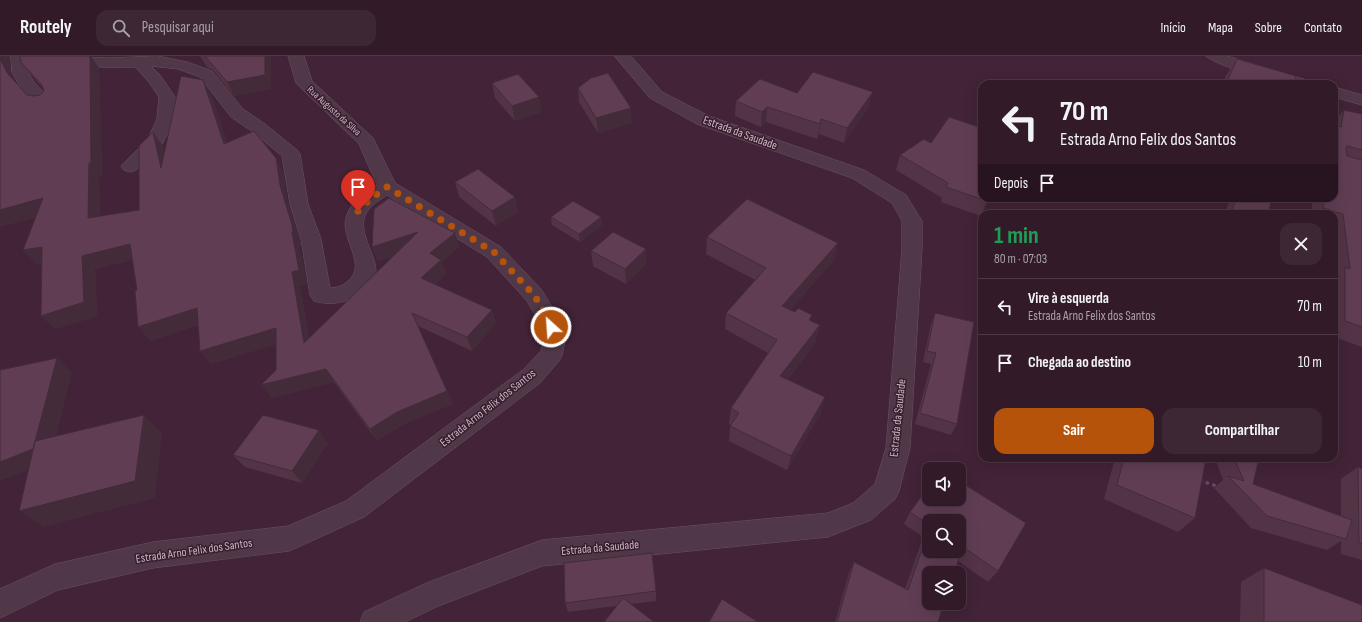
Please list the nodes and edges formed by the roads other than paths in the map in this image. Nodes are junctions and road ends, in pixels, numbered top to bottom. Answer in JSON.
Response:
{"nodes":[{"id":1,"x":19,"y":56,"type":"edge"},
{"id":2,"x":64,"y":56,"type":"edge"},
{"id":3,"x":296,"y":56,"type":"edge"},
{"id":4,"x":622,"y":56,"type":"edge"},
{"id":5,"x":1214,"y":56,"type":"edge"},
{"id":6,"x":139,"y":62,"type":"junction"},
{"id":7,"x":1290,"y":80,"type":"edge"},
{"id":8,"x":1338,"y":93,"type":"edge"},
{"id":9,"x":1362,"y":100,"type":"edge"},
{"id":10,"x":44,"y":104,"type":"edge"},
{"id":11,"x":130,"y":166,"type":"dead end"},
{"id":12,"x":387,"y":187,"type":"junction"},
{"id":13,"x":0,"y":604,"type":"edge"},
{"id":14,"x":374,"y":622,"type":"edge"}],
"edges":[{"from":1,"to":10,"type":"street"},
{"from":2,"to":6,"type":"street"},
{"from":3,"to":12,"type":"street","name":"Rua Augusto da Silva"},
{"from":4,"to":14,"type":"street","name":"Estrada da Saudade"},
{"from":5,"to":7,"type":"street"},
{"from":6,"to":11,"type":"street"},
{"from":6,"to":12,"type":"street"},
{"from":8,"to":9,"type":"street"},
{"from":12,"to":13,"type":"street","name":"Estrada Arno Felix dos Santos"}]}
